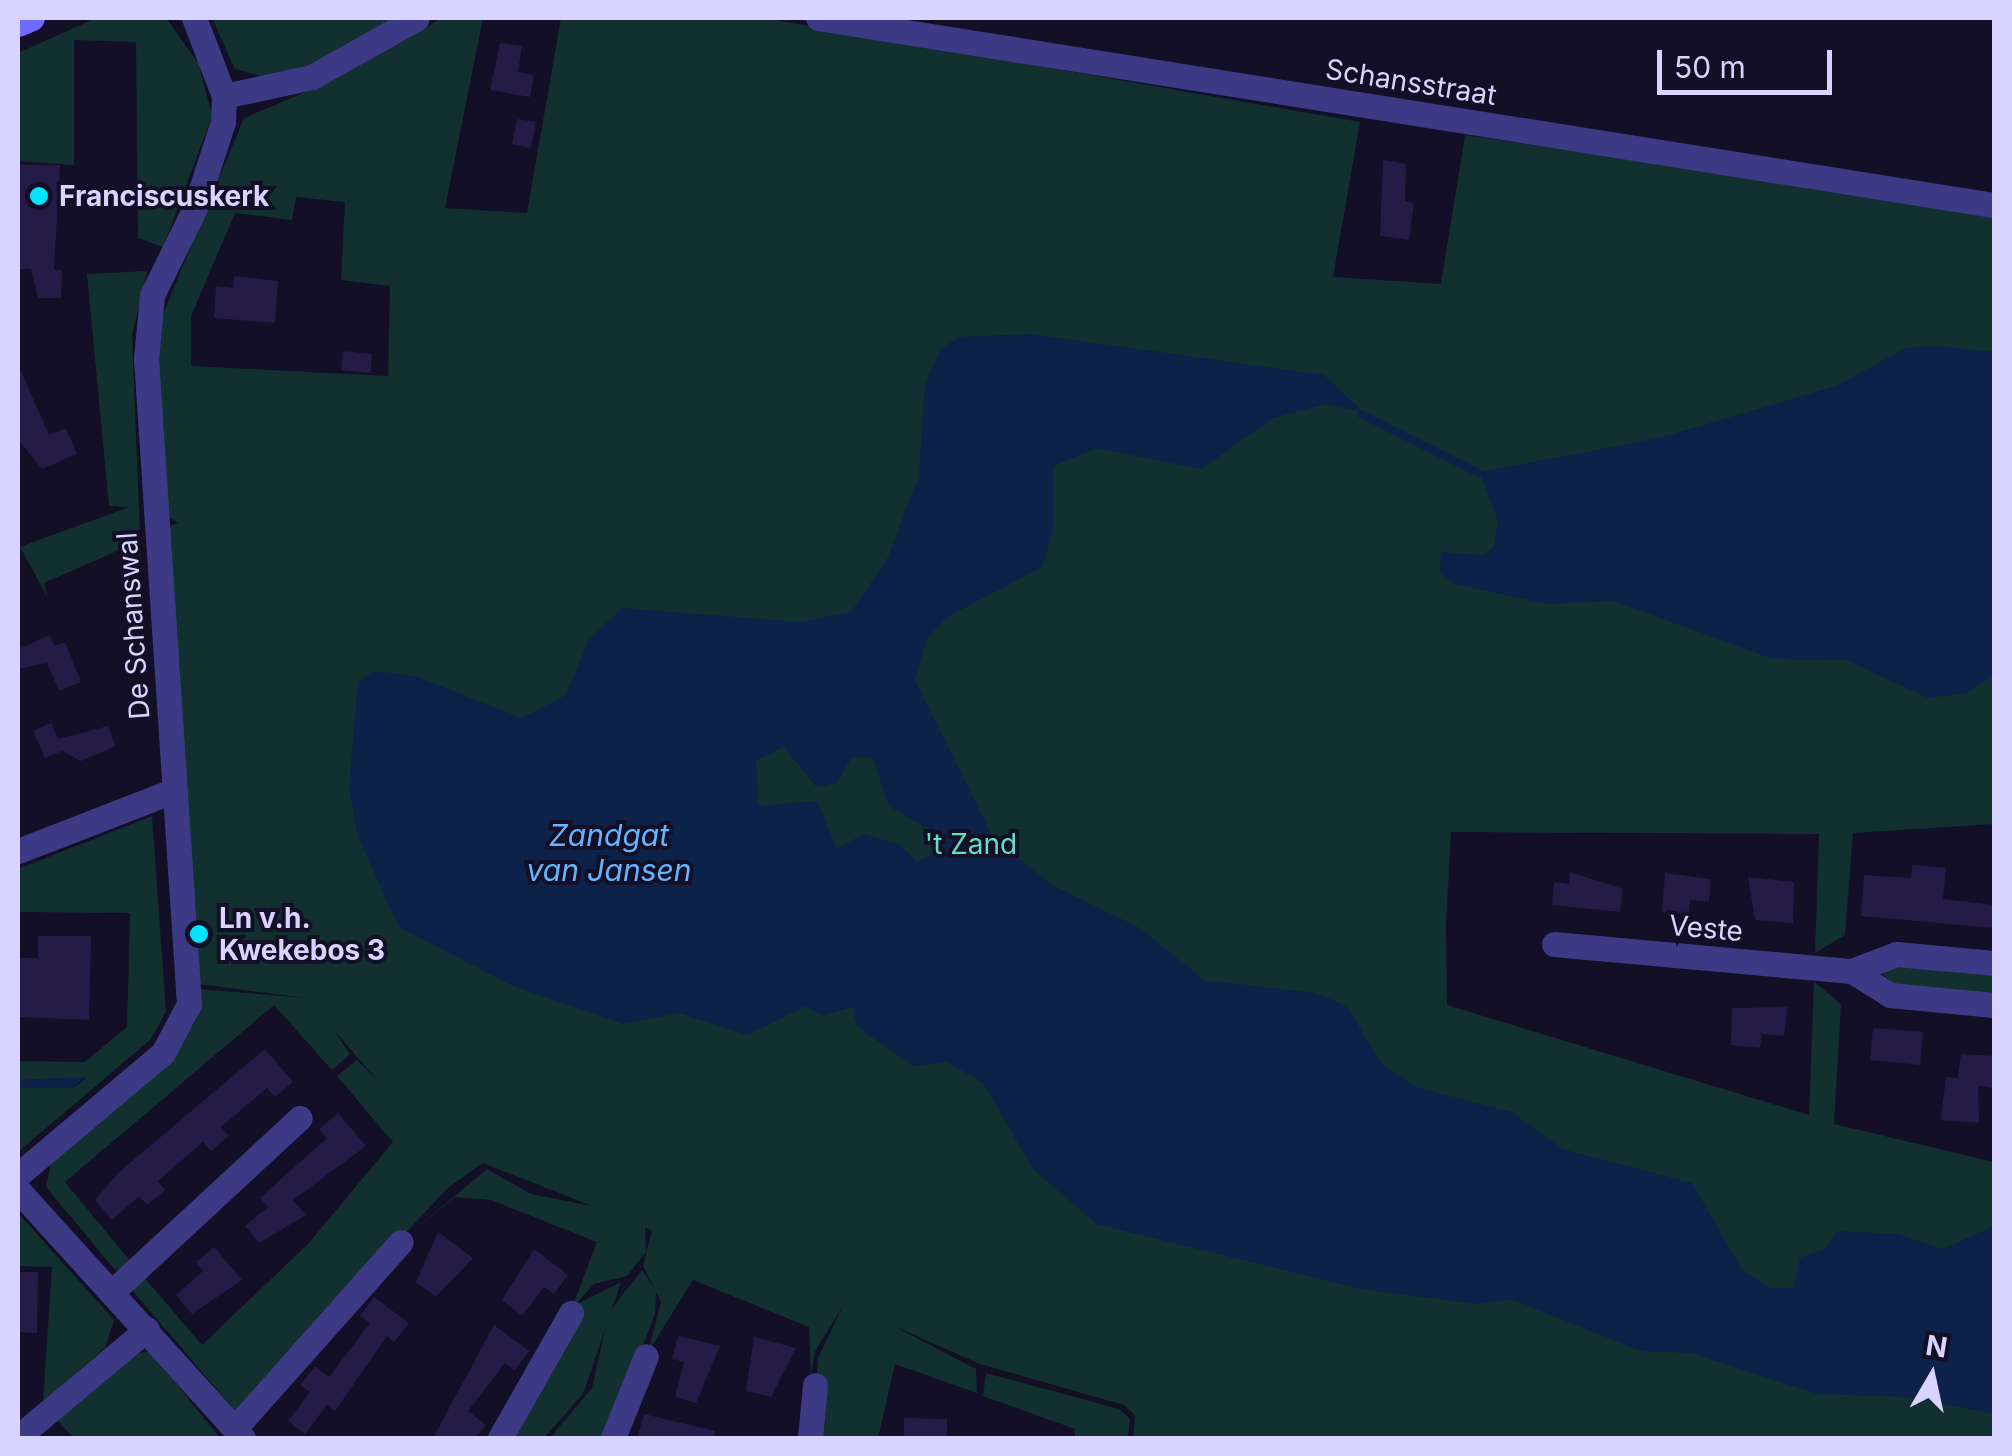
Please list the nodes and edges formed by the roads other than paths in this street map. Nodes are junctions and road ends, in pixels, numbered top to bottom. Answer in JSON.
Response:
{"nodes":[{"id":1,"x":32,"y":18,"type":"edge"},
{"id":2,"x":194,"y":18,"type":"edge"},
{"id":3,"x":418,"y":18,"type":"edge"},
{"id":4,"x":818,"y":18,"type":"edge"},
{"id":5,"x":18,"y":24,"type":"edge"},
{"id":6,"x":224,"y":96,"type":"junction"},
{"id":7,"x":1994,"y":205,"type":"edge"},
{"id":8,"x":175,"y":790,"type":"junction"},
{"id":9,"x":18,"y":851,"type":"edge"},
{"id":10,"x":1554,"y":944,"type":"dead end"},
{"id":11,"x":1994,"y":963,"type":"edge"},
{"id":12,"x":1852,"y":971,"type":"junction"},
{"id":13,"x":1994,"y":1005,"type":"edge"},
{"id":14,"x":300,"y":1118,"type":"dead end"},
{"id":15,"x":18,"y":1174,"type":"edge"},
{"id":16,"x":18,"y":1190,"type":"edge"},
{"id":17,"x":401,"y":1242,"type":"dead end"},
{"id":18,"x":114,"y":1290,"type":"junction"},
{"id":19,"x":572,"y":1314,"type":"dead end"},
{"id":20,"x":147,"y":1329,"type":"junction"},
{"id":21,"x":646,"y":1356,"type":"dead end"},
{"id":22,"x":814,"y":1385,"type":"dead end"},
{"id":23,"x":239,"y":1433,"type":"edge"},
{"id":24,"x":18,"y":1437,"type":"edge"},
{"id":25,"x":500,"y":1438,"type":"edge"},
{"id":26,"x":614,"y":1438,"type":"edge"},
{"id":27,"x":810,"y":1438,"type":"edge"}],
"edges":[{"from":1,"to":5,"type":"main road"},
{"from":2,"to":6,"type":"street"},
{"from":3,"to":6,"type":"street"},
{"from":4,"to":7,"type":"street","name":"Schansstraat"},
{"from":6,"to":8,"type":"street","name":"De Schanswal"},
{"from":8,"to":9,"type":"street"},
{"from":8,"to":15,"type":"street","name":"De Schanswal"},
{"from":10,"to":12,"type":"street","name":"Veste"},
{"from":11,"to":12,"type":"street","name":"Veste"},
{"from":12,"to":13,"type":"street","name":"Veste"},
{"from":14,"to":18,"type":"street"},
{"from":16,"to":18,"type":"street"},
{"from":17,"to":23,"type":"street"},
{"from":18,"to":20,"type":"street"},
{"from":19,"to":25,"type":"street"},
{"from":20,"to":23,"type":"street"},
{"from":20,"to":24,"type":"street"},
{"from":21,"to":26,"type":"street"},
{"from":22,"to":27,"type":"street"}]}
